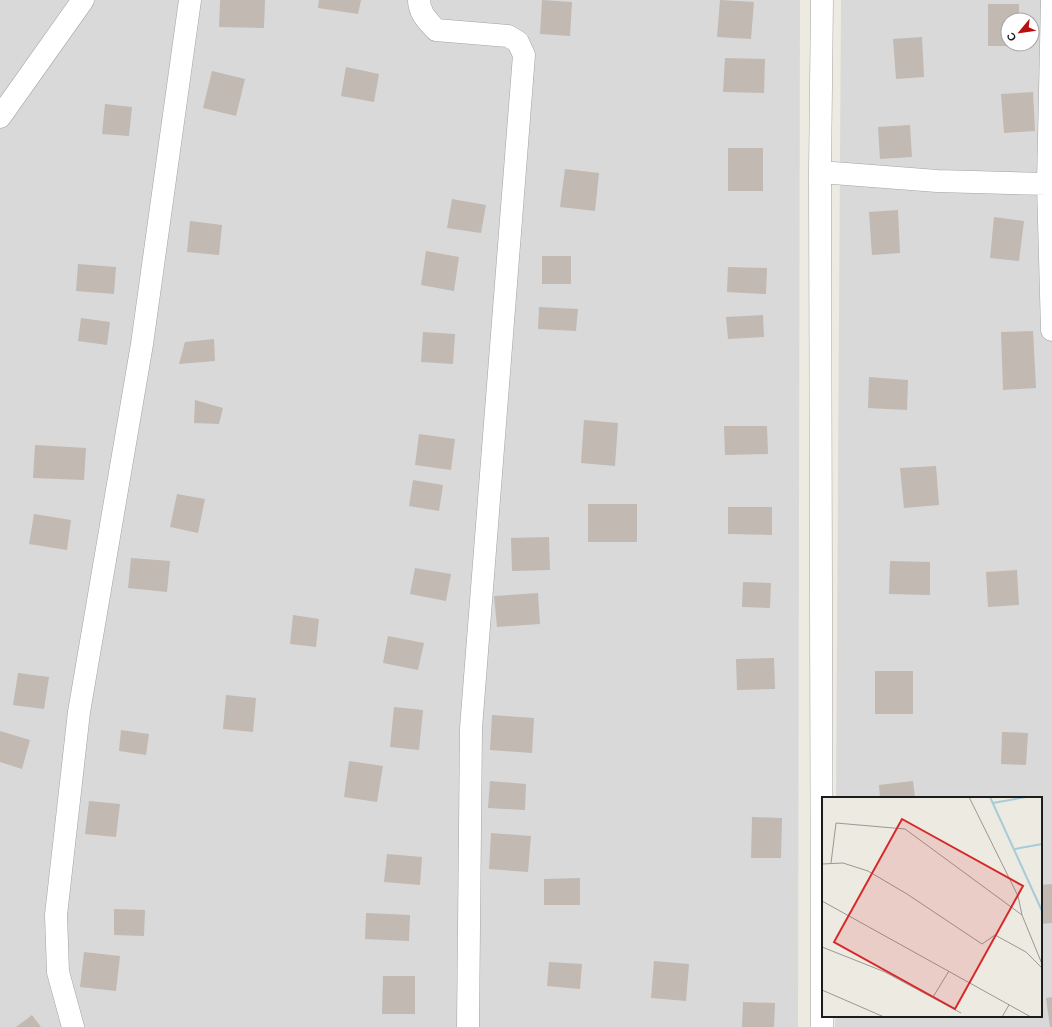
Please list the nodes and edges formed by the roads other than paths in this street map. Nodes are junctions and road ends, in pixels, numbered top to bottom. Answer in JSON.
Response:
{"nodes":[{"id":1,"x":83,"y":0,"type":"edge"},
{"id":2,"x":190,"y":0,"type":"edge"},
{"id":3,"x":419,"y":0,"type":"edge"},
{"id":4,"x":822,"y":0,"type":"edge"},
{"id":5,"x":1052,"y":0,"type":"edge"},
{"id":6,"x":0,"y":117,"type":"edge"},
{"id":7,"x":820,"y":172,"type":"junction"},
{"id":8,"x":1048,"y":184,"type":"junction"},
{"id":9,"x":1052,"y":330,"type":"edge"},
{"id":10,"x":73,"y":1027,"type":"edge"},
{"id":11,"x":468,"y":1027,"type":"edge"},
{"id":12,"x":822,"y":1027,"type":"edge"}],
"edges":[{"from":1,"to":6,"type":"street"},
{"from":2,"to":10,"type":"street"},
{"from":3,"to":11,"type":"street"},
{"from":4,"to":7,"type":"street"},
{"from":5,"to":8,"type":"street"},
{"from":7,"to":8,"type":"street"},
{"from":7,"to":12,"type":"street"},
{"from":8,"to":9,"type":"street"}]}
